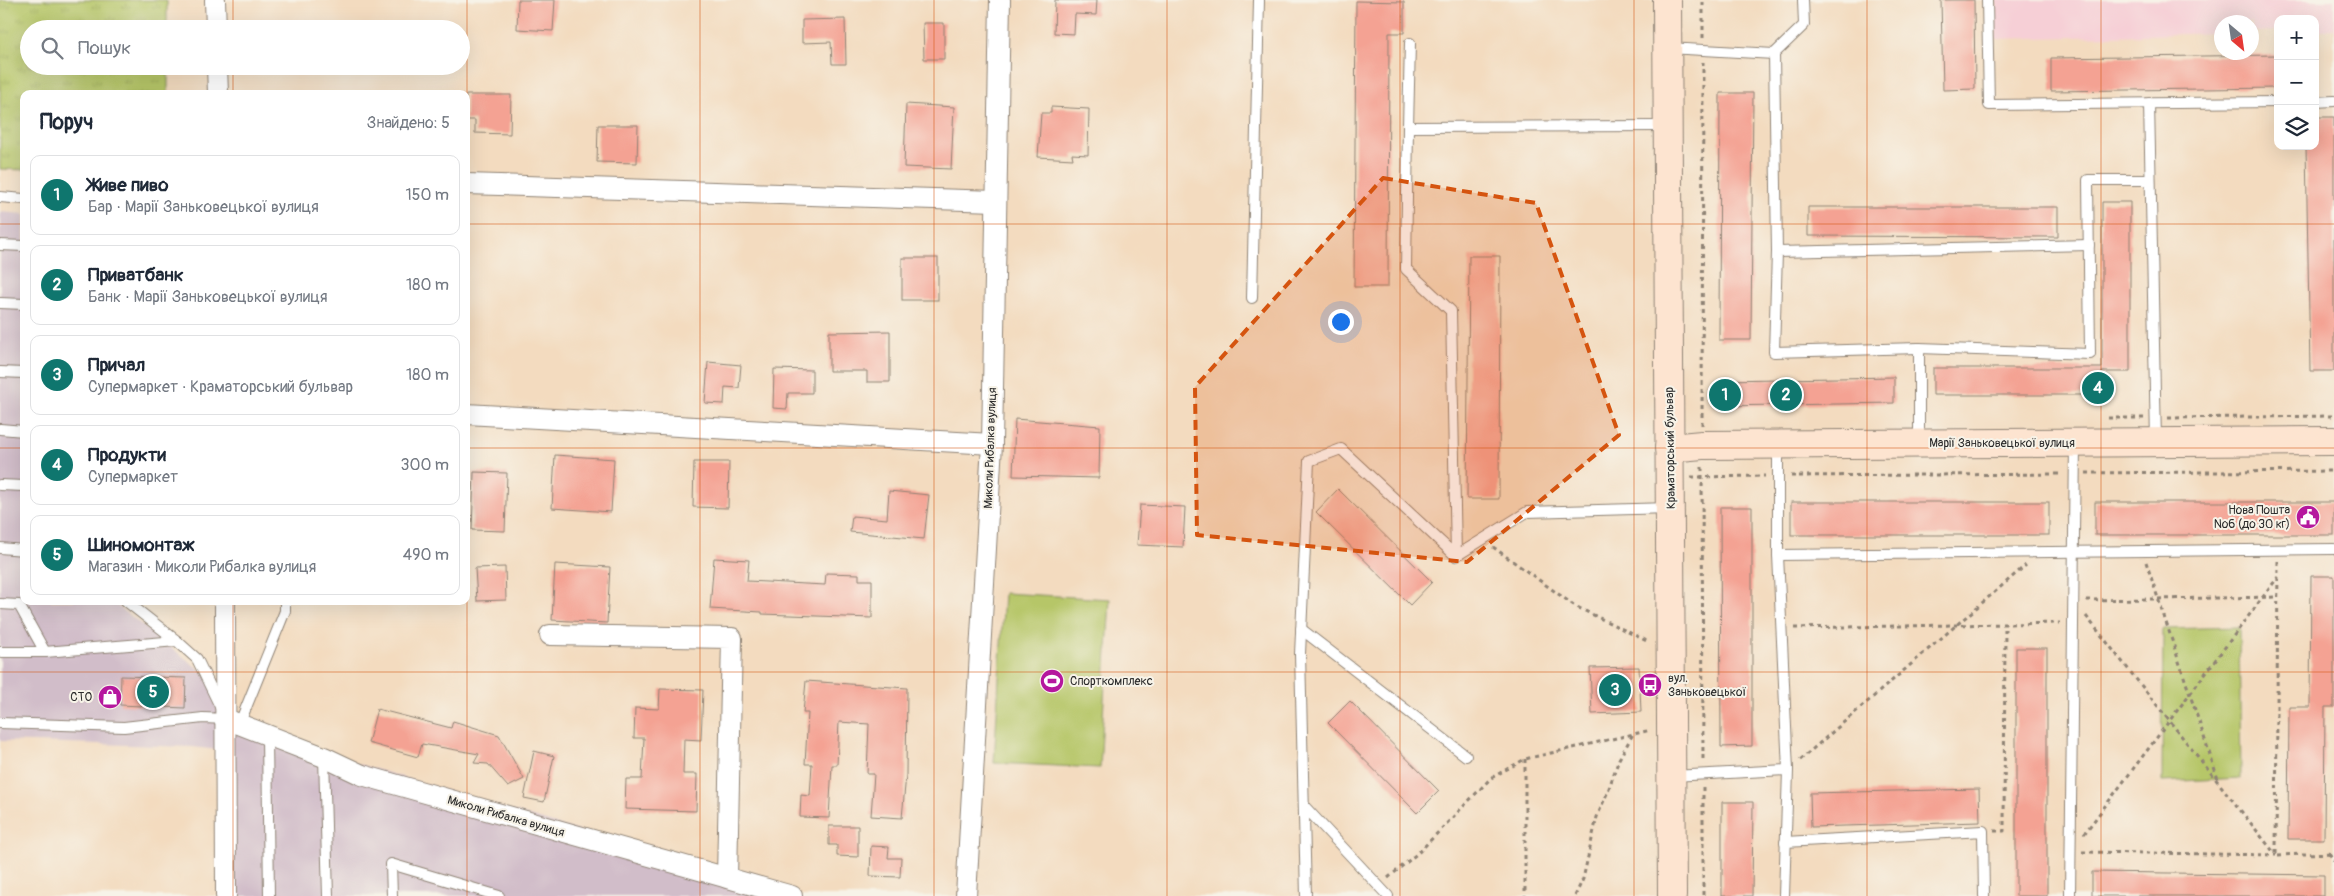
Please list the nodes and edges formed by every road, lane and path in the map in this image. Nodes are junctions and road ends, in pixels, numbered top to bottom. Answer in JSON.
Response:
{"nodes":[{"id":1,"x":215,"y":0,"type":"edge"},
{"id":2,"x":1000,"y":0,"type":"edge"},
{"id":3,"x":1259,"y":0,"type":"edge"},
{"id":4,"x":1668,"y":0,"type":"edge"},
{"id":5,"x":1703,"y":0,"type":"edge"},
{"id":6,"x":1803,"y":0,"type":"edge"},
{"id":7,"x":1987,"y":0,"type":"edge"},
{"id":8,"x":216,"y":20,"type":"edge"},
{"id":9,"x":1410,"y":43,"type":"dead end"},
{"id":10,"x":1668,"y":48,"type":"junction"},
{"id":11,"x":1703,"y":50,"type":"junction"},
{"id":12,"x":1774,"y":54,"type":"junction"},
{"id":13,"x":217,"y":75,"type":"edge"},
{"id":14,"x":218,"y":90,"type":"edge"},
{"id":15,"x":2274,"y":102,"type":"edge"},
{"id":16,"x":2319,"y":102,"type":"edge"},
{"id":17,"x":2334,"y":102,"type":"edge"},
{"id":18,"x":2149,"y":103,"type":"junction"},
{"id":19,"x":1668,"y":126,"type":"junction"},
{"id":20,"x":1408,"y":127,"type":"junction"},
{"id":21,"x":2150,"y":180,"type":"junction"},
{"id":22,"x":470,"y":184,"type":"edge"},
{"id":23,"x":0,"y":197,"type":"edge"},
{"id":24,"x":20,"y":198,"type":"edge"},
{"id":25,"x":996,"y":201,"type":"junction"},
{"id":26,"x":0,"y":245,"type":"edge"},
{"id":27,"x":2089,"y":245,"type":"junction"},
{"id":28,"x":20,"y":246,"type":"edge"},
{"id":29,"x":1777,"y":252,"type":"junction"},
{"id":30,"x":1252,"y":298,"type":"dead end"},
{"id":31,"x":0,"y":302,"type":"edge"},
{"id":32,"x":20,"y":304,"type":"edge"},
{"id":33,"x":1918,"y":348,"type":"junction"},
{"id":34,"x":0,"y":372,"type":"edge"},
{"id":35,"x":20,"y":373,"type":"edge"},
{"id":36,"x":470,"y":414,"type":"edge"},
{"id":37,"x":0,"y":429,"type":"edge"},
{"id":38,"x":20,"y":431,"type":"edge"},
{"id":39,"x":2334,"y":441,"type":"edge"},
{"id":40,"x":2075,"y":442,"type":"junction"},
{"id":41,"x":2156,"y":442,"type":"junction"},
{"id":42,"x":1919,"y":443,"type":"junction"},
{"id":43,"x":992,"y":444,"type":"junction"},
{"id":44,"x":1778,"y":444,"type":"junction"},
{"id":45,"x":1702,"y":445,"type":"junction"},
{"id":46,"x":1669,"y":448,"type":"junction"},
{"id":47,"x":2334,"y":471,"type":"edge"},
{"id":48,"x":2075,"y":474,"type":"junction"},
{"id":49,"x":1778,"y":476,"type":"junction"},
{"id":50,"x":1670,"y":477,"type":"junction"},
{"id":51,"x":1702,"y":477,"type":"junction"},
{"id":52,"x":0,"y":485,"type":"edge"},
{"id":53,"x":20,"y":486,"type":"edge"},
{"id":54,"x":1671,"y":508,"type":"junction"},
{"id":55,"x":1482,"y":540,"type":"junction"},
{"id":56,"x":0,"y":548,"type":"edge"},
{"id":57,"x":2334,"y":548,"type":"edge"},
{"id":58,"x":2278,"y":549,"type":"junction"},
{"id":59,"x":20,"y":550,"type":"edge"},
{"id":60,"x":2043,"y":550,"type":"junction"},
{"id":61,"x":2074,"y":550,"type":"junction"},
{"id":62,"x":2142,"y":550,"type":"junction"},
{"id":63,"x":1778,"y":555,"type":"junction"},
{"id":64,"x":1456,"y":556,"type":"junction"},
{"id":65,"x":2278,"y":578,"type":"junction"},
{"id":66,"x":2263,"y":597,"type":"junction"},
{"id":67,"x":2278,"y":597,"type":"junction"},
{"id":68,"x":2158,"y":599,"type":"junction"},
{"id":69,"x":2073,"y":600,"type":"junction"},
{"id":70,"x":0,"y":604,"type":"edge"},
{"id":71,"x":131,"y":605,"type":"edge"},
{"id":72,"x":225,"y":605,"type":"edge"},
{"id":73,"x":285,"y":605,"type":"edge"},
{"id":74,"x":2073,"y":623,"type":"junction"},
{"id":75,"x":2005,"y":624,"type":"junction"},
{"id":76,"x":1956,"y":625,"type":"junction"},
{"id":77,"x":1301,"y":629,"type":"junction"},
{"id":78,"x":1782,"y":629,"type":"junction"},
{"id":79,"x":550,"y":635,"type":"dead end"},
{"id":80,"x":177,"y":641,"type":"junction"},
{"id":81,"x":0,"y":652,"type":"edge"},
{"id":82,"x":45,"y":652,"type":"junction"},
{"id":83,"x":1672,"y":653,"type":"junction"},
{"id":84,"x":2190,"y":694,"type":"junction"},
{"id":85,"x":2170,"y":721,"type":"junction"},
{"id":86,"x":233,"y":722,"type":"junction"},
{"id":87,"x":0,"y":724,"type":"edge"},
{"id":88,"x":1672,"y":725,"type":"junction"},
{"id":89,"x":1633,"y":734,"type":"junction"},
{"id":90,"x":268,"y":736,"type":"junction"},
{"id":91,"x":1466,"y":756,"type":"dead end"},
{"id":92,"x":324,"y":757,"type":"junction"},
{"id":93,"x":1525,"y":759,"type":"junction"},
{"id":94,"x":1788,"y":770,"type":"junction"},
{"id":95,"x":1703,"y":775,"type":"junction"},
{"id":96,"x":1672,"y":776,"type":"junction"},
{"id":97,"x":2218,"y":782,"type":"junction"},
{"id":98,"x":1305,"y":807,"type":"junction"},
{"id":99,"x":1983,"y":831,"type":"junction"},
{"id":100,"x":1785,"y":842,"type":"junction"},
{"id":101,"x":2070,"y":852,"type":"junction"},
{"id":102,"x":2329,"y":853,"type":"junction"},
{"id":103,"x":2334,"y":853,"type":"edge"},
{"id":104,"x":2276,"y":855,"type":"junction"},
{"id":105,"x":2334,"y":861,"type":"edge"},
{"id":106,"x":727,"y":878,"type":"junction"},
{"id":107,"x":1378,"y":886,"type":"junction"},
{"id":108,"x":226,"y":896,"type":"edge"},
{"id":109,"x":269,"y":896,"type":"edge"},
{"id":110,"x":328,"y":896,"type":"edge"},
{"id":111,"x":392,"y":896,"type":"edge"},
{"id":112,"x":499,"y":896,"type":"edge"},
{"id":113,"x":792,"y":896,"type":"edge"},
{"id":114,"x":966,"y":896,"type":"edge"},
{"id":115,"x":1306,"y":896,"type":"edge"},
{"id":116,"x":1388,"y":896,"type":"edge"},
{"id":117,"x":1525,"y":896,"type":"edge"},
{"id":118,"x":1575,"y":896,"type":"edge"},
{"id":119,"x":1672,"y":896,"type":"edge"},
{"id":120,"x":1703,"y":896,"type":"edge"},
{"id":121,"x":1784,"y":896,"type":"edge"},
{"id":122,"x":1984,"y":896,"type":"edge"},
{"id":123,"x":2070,"y":896,"type":"edge"}],
"edges":[{"from":1,"to":8,"type":"street"},
{"from":2,"to":25,"type":"street","name":"Миколи Рибалка вулиця"},
{"from":3,"to":30,"type":"lane"},
{"from":4,"to":10,"type":"street","name":"Краматорський бульвар"},
{"from":5,"to":11,"type":"path"},
{"from":6,"to":12,"type":"lane"},
{"from":7,"to":18,"type":"lane"},
{"from":9,"to":20,"type":"lane"},
{"from":10,"to":11,"type":"lane"},
{"from":10,"to":19,"type":"street","name":"Краматорський бульвар"},
{"from":11,"to":12,"type":"lane"},
{"from":11,"to":45,"type":"path"},
{"from":12,"to":29,"type":"lane"},
{"from":13,"to":14,"type":"street"},
{"from":15,"to":18,"type":"lane"},
{"from":16,"to":17,"type":"lane"},
{"from":18,"to":21,"type":"lane"},
{"from":19,"to":20,"type":"lane"},
{"from":19,"to":46,"type":"street","name":"Краматорський бульвар"},
{"from":20,"to":64,"type":"lane"},
{"from":21,"to":27,"type":"lane"},
{"from":21,"to":41,"type":"lane"},
{"from":22,"to":25,"type":"street"},
{"from":23,"to":24,"type":"lane"},
{"from":25,"to":43,"type":"street","name":"Миколи Рибалка вулиця"},
{"from":26,"to":28,"type":"lane"},
{"from":27,"to":29,"type":"lane"},
{"from":27,"to":33,"type":"lane"},
{"from":29,"to":33,"type":"lane"},
{"from":31,"to":32,"type":"lane"},
{"from":33,"to":42,"type":"lane"},
{"from":34,"to":35,"type":"lane"},
{"from":36,"to":43,"type":"street"},
{"from":37,"to":38,"type":"lane"},
{"from":39,"to":41,"type":"street","name":"Марії Заньковецької вулиця"},
{"from":40,"to":41,"type":"street","name":"Марії Заньковецької вулиця"},
{"from":40,"to":42,"type":"street","name":"Марії Заньковецької вулиця"},
{"from":40,"to":48,"type":"lane"},
{"from":42,"to":44,"type":"street","name":"Марії Заньковецької вулиця"},
{"from":43,"to":114,"type":"street","name":"Миколи Рибалка вулиця"},
{"from":44,"to":45,"type":"street","name":"Марії Заньковецької вулиця"},
{"from":44,"to":49,"type":"lane"},
{"from":45,"to":46,"type":"street","name":"Марії Заньковецької вулиця"},
{"from":45,"to":51,"type":"path"},
{"from":46,"to":50,"type":"street","name":"Краматорський бульвар"},
{"from":47,"to":48,"type":"path"},
{"from":48,"to":49,"type":"path"},
{"from":48,"to":61,"type":"lane"},
{"from":49,"to":51,"type":"path"},
{"from":49,"to":63,"type":"lane"},
{"from":50,"to":51,"type":"path"},
{"from":50,"to":54,"type":"street","name":"Краматорський бульвар"},
{"from":51,"to":95,"type":"path"},
{"from":52,"to":53,"type":"lane"},
{"from":54,"to":55,"type":"lane"},
{"from":54,"to":83,"type":"street","name":"Краматорський бульвар"},
{"from":55,"to":64,"type":"lane"},
{"from":55,"to":83,"type":"path"},
{"from":56,"to":59,"type":"lane"},
{"from":57,"to":58,"type":"lane"},
{"from":58,"to":62,"type":"lane"},
{"from":58,"to":65,"type":"path"},
{"from":60,"to":61,"type":"lane"},
{"from":60,"to":63,"type":"lane"},
{"from":60,"to":76,"type":"path"},
{"from":61,"to":62,"type":"lane"},
{"from":61,"to":69,"type":"lane"},
{"from":62,"to":68,"type":"path"},
{"from":63,"to":78,"type":"lane"},
{"from":64,"to":77,"type":"lane"},
{"from":65,"to":66,"type":"path"},
{"from":65,"to":67,"type":"path"},
{"from":66,"to":67,"type":"path"},
{"from":66,"to":68,"type":"path"},
{"from":66,"to":84,"type":"path"},
{"from":67,"to":104,"type":"path"},
{"from":68,"to":69,"type":"path"},
{"from":68,"to":84,"type":"path"},
{"from":69,"to":74,"type":"lane"},
{"from":69,"to":85,"type":"path"},
{"from":70,"to":82,"type":"lane"},
{"from":71,"to":80,"type":"lane"},
{"from":72,"to":86,"type":"street"},
{"from":73,"to":86,"type":"lane"},
{"from":74,"to":75,"type":"path"},
{"from":74,"to":101,"type":"lane"},
{"from":75,"to":76,"type":"path"},
{"from":75,"to":99,"type":"path"},
{"from":76,"to":78,"type":"path"},
{"from":76,"to":94,"type":"path"},
{"from":77,"to":91,"type":"lane"},
{"from":77,"to":98,"type":"lane"},
{"from":78,"to":94,"type":"lane"},
{"from":79,"to":106,"type":"street"},
{"from":80,"to":82,"type":"lane"},
{"from":80,"to":86,"type":"lane"},
{"from":81,"to":82,"type":"lane"},
{"from":83,"to":88,"type":"street","name":"Краматорський бульвар"},
{"from":84,"to":85,"type":"path"},
{"from":84,"to":97,"type":"path"},
{"from":85,"to":97,"type":"path"},
{"from":85,"to":101,"type":"path"},
{"from":86,"to":87,"type":"lane"},
{"from":86,"to":90,"type":"street","name":"Миколи Рибалка вулиця"},
{"from":86,"to":108,"type":"street"},
{"from":88,"to":89,"type":"path"},
{"from":88,"to":96,"type":"street","name":"Краматорський бульвар"},
{"from":89,"to":93,"type":"path"},
{"from":89,"to":118,"type":"path"},
{"from":90,"to":92,"type":"street","name":"Миколи Рибалка вулиця"},
{"from":90,"to":109,"type":"lane"},
{"from":92,"to":106,"type":"street","name":"Миколи Рибалка вулиця"},
{"from":92,"to":110,"type":"lane"},
{"from":93,"to":107,"type":"path"},
{"from":93,"to":117,"type":"path"},
{"from":94,"to":95,"type":"lane"},
{"from":94,"to":100,"type":"lane"},
{"from":95,"to":96,"type":"lane"},
{"from":95,"to":120,"type":"path"},
{"from":96,"to":119,"type":"street","name":"Краматорський бульвар"},
{"from":97,"to":104,"type":"path"},
{"from":98,"to":107,"type":"lane"},
{"from":98,"to":115,"type":"lane"},
{"from":99,"to":100,"type":"lane"},
{"from":99,"to":122,"type":"lane"},
{"from":100,"to":121,"type":"lane"},
{"from":101,"to":104,"type":"path"},
{"from":101,"to":123,"type":"lane"},
{"from":102,"to":103,"type":"path"},
{"from":102,"to":104,"type":"path"},
{"from":102,"to":105,"type":"path"},
{"from":106,"to":113,"type":"street","name":"Миколи Рибалка вулиця"},
{"from":107,"to":116,"type":"lane"},
{"from":111,"to":112,"type":"lane"}]}
